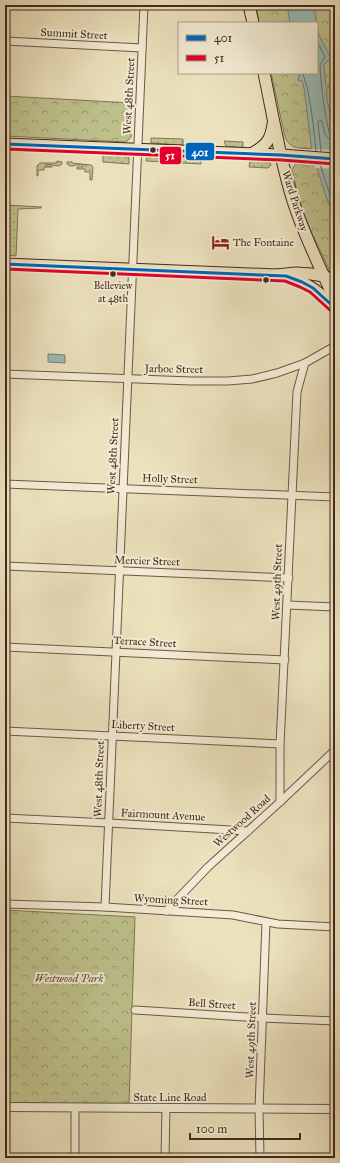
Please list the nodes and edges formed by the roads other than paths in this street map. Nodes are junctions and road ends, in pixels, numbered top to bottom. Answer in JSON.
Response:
{"nodes":[{"id":1,"x":144,"y":5,"type":"edge"},
{"id":2,"x":249,"y":5,"type":"edge"},
{"id":3,"x":253,"y":22,"type":"edge"},
{"id":4,"x":5,"y":41,"type":"edge"},
{"id":5,"x":142,"y":48,"type":"junction"},
{"id":6,"x":264,"y":74,"type":"edge"},
{"id":7,"x":274,"y":118,"type":"junction"},
{"id":8,"x":5,"y":144,"type":"edge"},
{"id":9,"x":138,"y":149,"type":"junction"},
{"id":10,"x":251,"y":154,"type":"junction"},
{"id":11,"x":281,"y":155,"type":"junction"},
{"id":12,"x":335,"y":158,"type":"edge"},
{"id":13,"x":5,"y":264,"type":"edge"},
{"id":14,"x":132,"y":270,"type":"junction"},
{"id":15,"x":335,"y":274,"type":"edge"},
{"id":16,"x":276,"y":275,"type":"junction"},
{"id":17,"x":324,"y":276,"type":"junction"},
{"id":18,"x":335,"y":282,"type":"edge"},
{"id":19,"x":335,"y":300,"type":"edge"},
{"id":20,"x":335,"y":308,"type":"edge"},
{"id":21,"x":335,"y":346,"type":"edge"},
{"id":22,"x":305,"y":364,"type":"junction"},
{"id":23,"x":5,"y":374,"type":"edge"},
{"id":24,"x":128,"y":379,"type":"junction"},
{"id":25,"x":5,"y":484,"type":"edge"},
{"id":26,"x":123,"y":488,"type":"junction"},
{"id":27,"x":292,"y":495,"type":"junction"},
{"id":28,"x":335,"y":497,"type":"edge"},
{"id":29,"x":5,"y":566,"type":"edge"},
{"id":30,"x":119,"y":571,"type":"junction"},
{"id":31,"x":289,"y":578,"type":"junction"},
{"id":32,"x":287,"y":605,"type":"junction"},
{"id":33,"x":335,"y":607,"type":"edge"},
{"id":34,"x":5,"y":647,"type":"edge"},
{"id":35,"x":116,"y":652,"type":"junction"},
{"id":36,"x":285,"y":660,"type":"junction"},
{"id":37,"x":5,"y":731,"type":"edge"},
{"id":38,"x":112,"y":736,"type":"junction"},
{"id":39,"x":280,"y":744,"type":"junction"},
{"id":40,"x":335,"y":750,"type":"edge"},
{"id":41,"x":280,"y":802,"type":"junction"},
{"id":42,"x":5,"y":818,"type":"edge"},
{"id":43,"x":109,"y":823,"type":"junction"},
{"id":44,"x":248,"y":831,"type":"junction"},
{"id":45,"x":5,"y":904,"type":"edge"},
{"id":46,"x":104,"y":907,"type":"junction"},
{"id":47,"x":166,"y":911,"type":"junction"},
{"id":48,"x":266,"y":922,"type":"junction"},
{"id":49,"x":335,"y":927,"type":"edge"},
{"id":50,"x":135,"y":1010,"type":"dead end"},
{"id":51,"x":262,"y":1018,"type":"junction"},
{"id":52,"x":335,"y":1021,"type":"edge"},
{"id":53,"x":5,"y":1107,"type":"edge"},
{"id":54,"x":75,"y":1108,"type":"junction"},
{"id":55,"x":166,"y":1108,"type":"junction"},
{"id":56,"x":259,"y":1109,"type":"junction"},
{"id":57,"x":335,"y":1109,"type":"edge"},
{"id":58,"x":75,"y":1158,"type":"edge"},
{"id":59,"x":166,"y":1158,"type":"edge"},
{"id":60,"x":260,"y":1158,"type":"edge"}],
"edges":[{"from":1,"to":5,"type":"street","name":"West 48th Street"},
{"from":2,"to":3,"type":"main road"},
{"from":4,"to":5,"type":"street","name":"Summit Street"},
{"from":5,"to":9,"type":"street","name":"West 48th Street"},
{"from":6,"to":7,"type":"main road","name":"Ward Parkway"},
{"from":7,"to":10,"type":"main road"},
{"from":7,"to":11,"type":"main road","name":"Ward Parkway"},
{"from":8,"to":9,"type":"main road"},
{"from":9,"to":10,"type":"main road"},
{"from":9,"to":14,"type":"street","name":"West 48th Street"},
{"from":10,"to":11,"type":"main road"},
{"from":11,"to":12,"type":"main road"},
{"from":11,"to":17,"type":"main road","name":"Ward Parkway"},
{"from":13,"to":14,"type":"main road"},
{"from":14,"to":16,"type":"main road"},
{"from":14,"to":24,"type":"street","name":"West 48th Street"},
{"from":15,"to":17,"type":"main road"},
{"from":16,"to":17,"type":"main road"},
{"from":16,"to":20,"type":"main road"},
{"from":17,"to":18,"type":"main road"},
{"from":17,"to":19,"type":"main road","name":"Ward Parkway"},
{"from":21,"to":22,"type":"street","name":"Jarboe Street"},
{"from":22,"to":24,"type":"street","name":"Jarboe Street"},
{"from":22,"to":27,"type":"street","name":"West 49th Street"},
{"from":23,"to":24,"type":"street","name":"Jarboe Street"},
{"from":24,"to":26,"type":"street","name":"West 48th Street"},
{"from":25,"to":26,"type":"street","name":"Holly Street"},
{"from":26,"to":27,"type":"street","name":"Holly Street"},
{"from":26,"to":30,"type":"street","name":"West 48th Street"},
{"from":27,"to":28,"type":"street","name":"Holly Street"},
{"from":27,"to":31,"type":"street","name":"West 49th Street"},
{"from":29,"to":30,"type":"street","name":"Mercier Street"},
{"from":30,"to":31,"type":"street","name":"Mercier Street"},
{"from":30,"to":35,"type":"street","name":"West 48th Street"},
{"from":31,"to":32,"type":"street","name":"West 49th Street"},
{"from":32,"to":33,"type":"street"},
{"from":32,"to":36,"type":"street","name":"West 49th Street"},
{"from":34,"to":35,"type":"street","name":"Terrace Street"},
{"from":35,"to":36,"type":"street","name":"Terrace Street"},
{"from":35,"to":38,"type":"street","name":"West 48th Street"},
{"from":36,"to":39,"type":"street","name":"West 49th Street"},
{"from":37,"to":38,"type":"street","name":"Liberty Street"},
{"from":38,"to":39,"type":"street","name":"Liberty Street"},
{"from":38,"to":43,"type":"street","name":"West 48th Street"},
{"from":39,"to":41,"type":"street","name":"West 49th Street"},
{"from":40,"to":41,"type":"street","name":"Westwood Road"},
{"from":41,"to":44,"type":"street","name":"Westwood Road"},
{"from":42,"to":43,"type":"street","name":"Fairmount Avenue"},
{"from":43,"to":44,"type":"street","name":"Fairmount Avenue"},
{"from":43,"to":46,"type":"street","name":"West 48th Street"},
{"from":44,"to":47,"type":"street","name":"Westwood Road"},
{"from":45,"to":46,"type":"street","name":"Wyoming Street"},
{"from":46,"to":47,"type":"street","name":"Wyoming Street"},
{"from":47,"to":48,"type":"street","name":"Wyoming Street"},
{"from":48,"to":49,"type":"street","name":"Wyoming Street"},
{"from":48,"to":51,"type":"street","name":"West 49th Street"},
{"from":50,"to":51,"type":"street","name":"Bell Street"},
{"from":51,"to":52,"type":"street","name":"Bell Street"},
{"from":51,"to":56,"type":"street","name":"West 49th Street"},
{"from":53,"to":54,"type":"street","name":"State Line Road"},
{"from":54,"to":55,"type":"street","name":"State Line Road"},
{"from":54,"to":58,"type":"street"},
{"from":55,"to":56,"type":"street","name":"State Line Road"},
{"from":55,"to":59,"type":"street"},
{"from":56,"to":57,"type":"street","name":"State Line Road"},
{"from":56,"to":60,"type":"street","name":"West 49th Street"}]}
